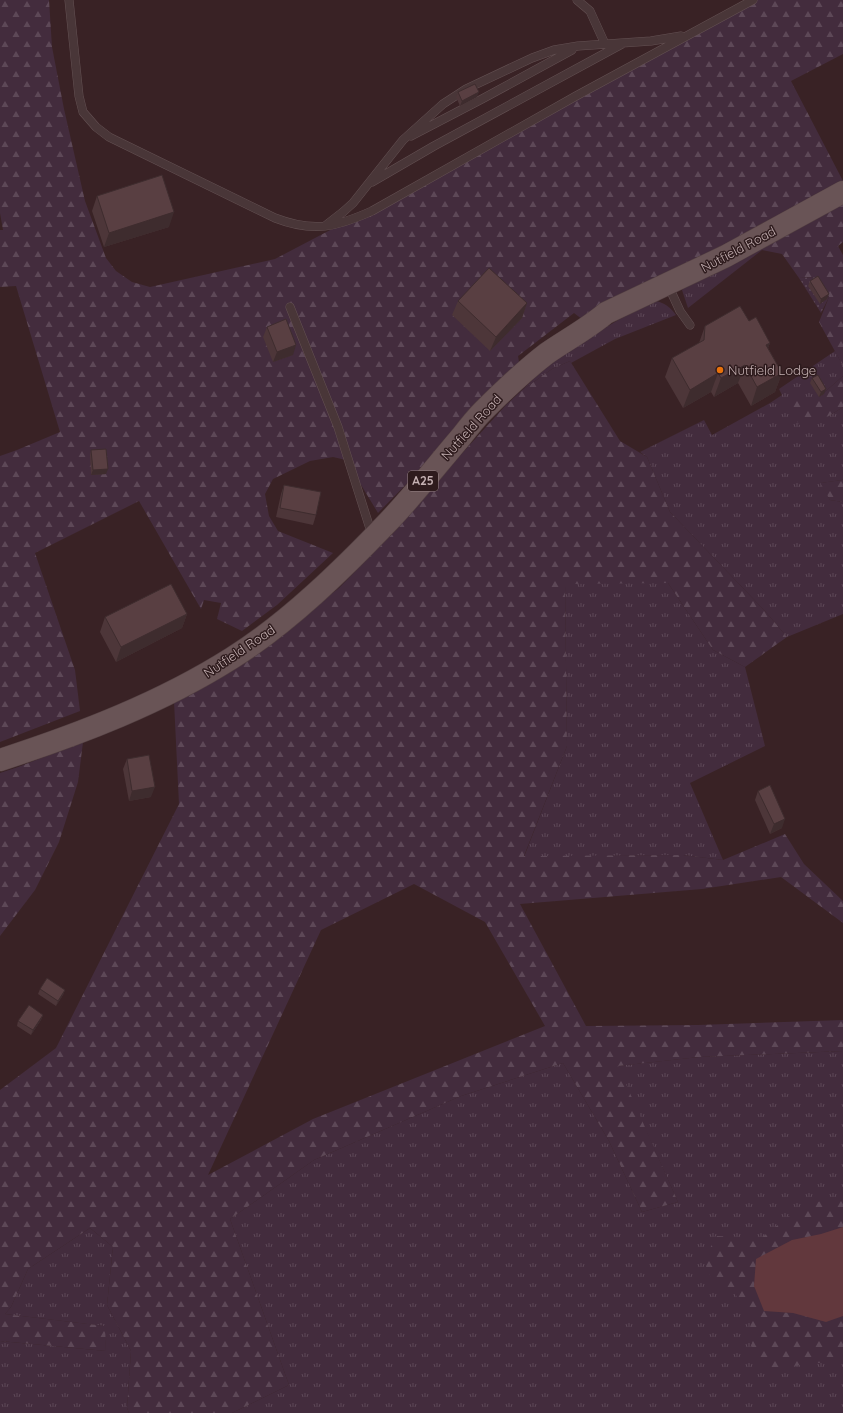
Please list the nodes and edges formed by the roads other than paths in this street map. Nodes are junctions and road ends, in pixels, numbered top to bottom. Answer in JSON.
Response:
{"nodes":[{"id":1,"x":69,"y":0,"type":"edge"},
{"id":2,"x":577,"y":0,"type":"edge"},
{"id":3,"x":752,"y":0,"type":"edge"},
{"id":4,"x":689,"y":35,"type":"junction"},
{"id":5,"x":626,"y":42,"type":"junction"},
{"id":6,"x":605,"y":44,"type":"junction"},
{"id":7,"x":578,"y":46,"type":"junction"},
{"id":8,"x":403,"y":140,"type":"junction"},
{"id":9,"x":368,"y":185,"type":"junction"},
{"id":10,"x":843,"y":192,"type":"edge"},
{"id":11,"x":322,"y":227,"type":"junction"},
{"id":12,"x":668,"y":284,"type":"junction"},
{"id":13,"x":290,"y":307,"type":"dead end"},
{"id":14,"x":690,"y":325,"type":"dead end"},
{"id":15,"x":373,"y":538,"type":"junction"},
{"id":16,"x":0,"y":760,"type":"edge"}],
"edges":[{"from":1,"to":11,"type":"lane"},
{"from":2,"to":6,"type":"lane"},
{"from":3,"to":4,"type":"lane"},
{"from":4,"to":5,"type":"lane"},
{"from":4,"to":11,"type":"lane"},
{"from":5,"to":6,"type":"lane"},
{"from":5,"to":9,"type":"lane"},
{"from":6,"to":7,"type":"lane"},
{"from":7,"to":8,"type":"lane"},
{"from":7,"to":8,"type":"lane"},
{"from":8,"to":9,"type":"lane"},
{"from":9,"to":11,"type":"lane"},
{"from":10,"to":12,"type":"main road","name":"Nutfield Road","number":"A25"},
{"from":12,"to":14,"type":"lane"},
{"from":12,"to":15,"type":"main road","name":"Nutfield Road","number":"A25"},
{"from":13,"to":15,"type":"lane"},
{"from":15,"to":16,"type":"main road","name":"Nutfield Road","number":"A25"}]}
